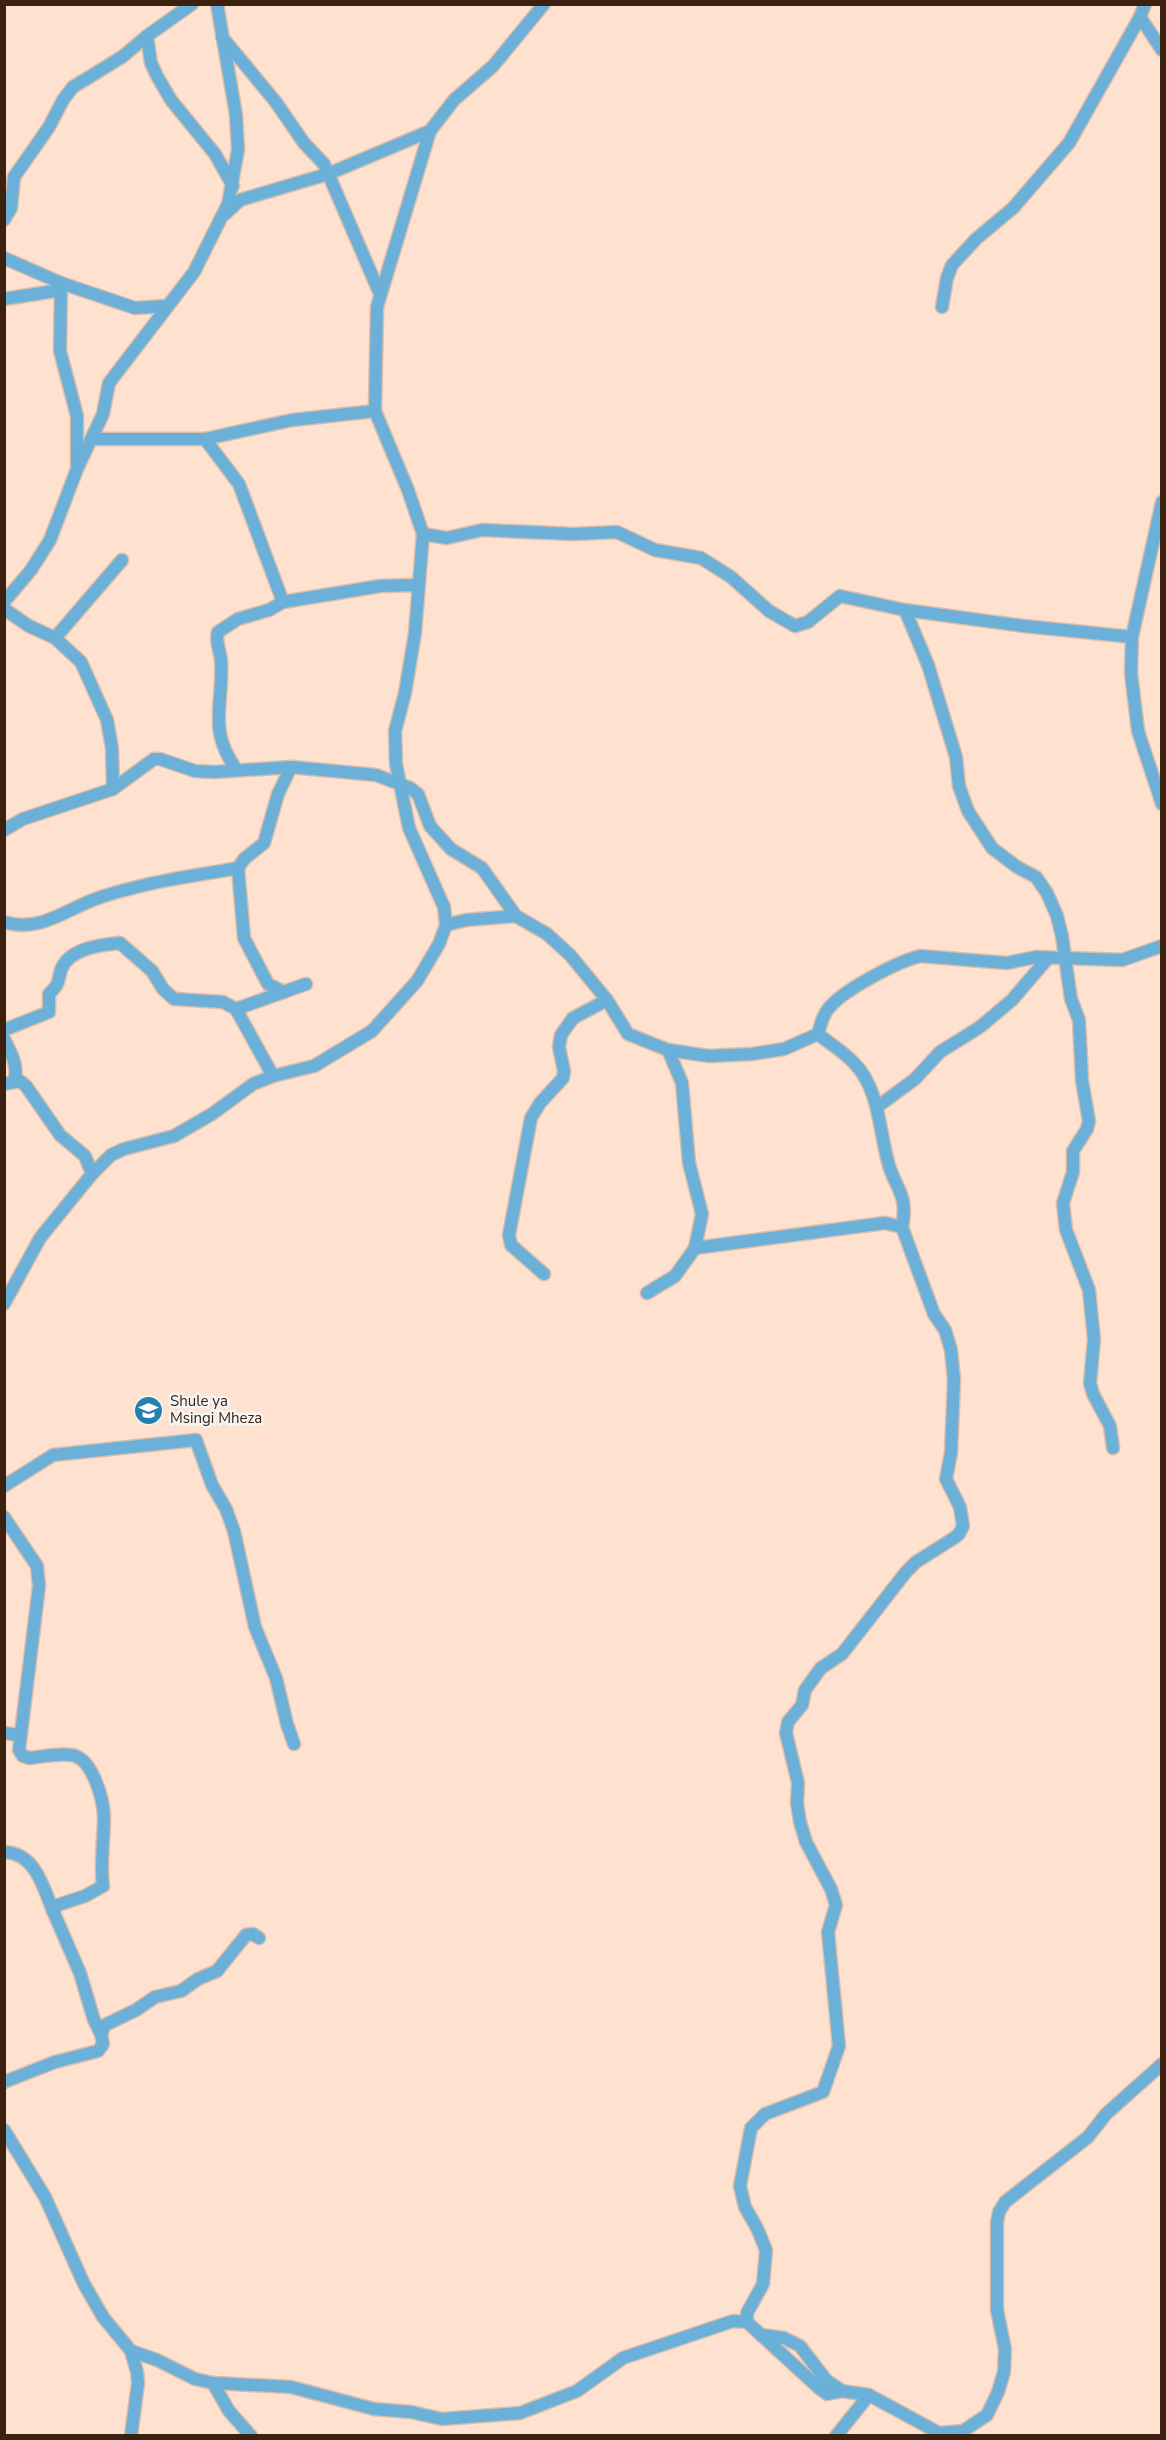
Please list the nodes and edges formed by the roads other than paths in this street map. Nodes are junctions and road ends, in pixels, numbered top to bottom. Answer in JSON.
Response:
{"nodes":[{"id":1,"x":192,"y":4,"type":"edge"},
{"id":2,"x":217,"y":4,"type":"edge"},
{"id":3,"x":544,"y":4,"type":"edge"},
{"id":4,"x":1145,"y":4,"type":"edge"},
{"id":5,"x":1140,"y":17,"type":"junction"},
{"id":6,"x":147,"y":36,"type":"junction"},
{"id":7,"x":221,"y":37,"type":"junction"},
{"id":8,"x":1161,"y":50,"type":"edge"},
{"id":9,"x":430,"y":131,"type":"junction"},
{"id":10,"x":328,"y":174,"type":"junction"},
{"id":11,"x":232,"y":185,"type":"junction"},
{"id":12,"x":254,"y":195,"type":"junction"},
{"id":13,"x":221,"y":218,"type":"junction"},
{"id":14,"x":4,"y":220,"type":"edge"},
{"id":15,"x":4,"y":258,"type":"edge"},
{"id":16,"x":61,"y":286,"type":"junction"},
{"id":17,"x":380,"y":294,"type":"junction"},
{"id":18,"x":4,"y":299,"type":"edge"},
{"id":19,"x":166,"y":306,"type":"junction"},
{"id":20,"x":942,"y":307,"type":"dead end"},
{"id":21,"x":375,"y":411,"type":"junction"},
{"id":22,"x":93,"y":439,"type":"junction"},
{"id":23,"x":205,"y":439,"type":"junction"},
{"id":24,"x":77,"y":469,"type":"junction"},
{"id":25,"x":1161,"y":502,"type":"edge"},
{"id":26,"x":423,"y":534,"type":"junction"},
{"id":27,"x":122,"y":560,"type":"dead end"},
{"id":28,"x":418,"y":585,"type":"junction"},
{"id":29,"x":4,"y":602,"type":"edge"},
{"id":30,"x":283,"y":602,"type":"junction"},
{"id":31,"x":4,"y":609,"type":"edge"},
{"id":32,"x":905,"y":610,"type":"junction"},
{"id":33,"x":1132,"y":637,"type":"junction"},
{"id":34,"x":55,"y":638,"type":"junction"},
{"id":35,"x":291,"y":767,"type":"junction"},
{"id":36,"x":236,"y":769,"type":"junction"},
{"id":37,"x":401,"y":784,"type":"junction"},
{"id":38,"x":113,"y":789,"type":"junction"},
{"id":39,"x":1161,"y":804,"type":"edge"},
{"id":40,"x":4,"y":830,"type":"edge"},
{"id":41,"x":238,"y":868,"type":"junction"},
{"id":42,"x":516,"y":916,"type":"junction"},
{"id":43,"x":4,"y":922,"type":"edge"},
{"id":44,"x":446,"y":925,"type":"junction"},
{"id":45,"x":1161,"y":946,"type":"edge"},
{"id":46,"x":1048,"y":958,"type":"junction"},
{"id":47,"x":1066,"y":959,"type":"junction"},
{"id":48,"x":306,"y":984,"type":"dead end"},
{"id":49,"x":284,"y":992,"type":"junction"},
{"id":50,"x":607,"y":1000,"type":"junction"},
{"id":51,"x":236,"y":1009,"type":"junction"},
{"id":52,"x":4,"y":1030,"type":"edge"},
{"id":53,"x":818,"y":1034,"type":"junction"},
{"id":54,"x":4,"y":1039,"type":"edge"},
{"id":55,"x":668,"y":1050,"type":"junction"},
{"id":56,"x":273,"y":1076,"type":"junction"},
{"id":57,"x":9,"y":1083,"type":"edge"},
{"id":58,"x":876,"y":1107,"type":"junction"},
{"id":59,"x":92,"y":1174,"type":"junction"},
{"id":60,"x":902,"y":1227,"type":"junction"},
{"id":61,"x":695,"y":1248,"type":"junction"},
{"id":62,"x":544,"y":1274,"type":"dead end"},
{"id":63,"x":647,"y":1293,"type":"dead end"},
{"id":64,"x":4,"y":1304,"type":"edge"},
{"id":65,"x":1113,"y":1448,"type":"dead end"},
{"id":66,"x":4,"y":1486,"type":"edge"},
{"id":67,"x":4,"y":1517,"type":"edge"},
{"id":68,"x":4,"y":1733,"type":"edge"},
{"id":69,"x":19,"y":1735,"type":"junction"},
{"id":70,"x":294,"y":1744,"type":"dead end"},
{"id":71,"x":4,"y":1852,"type":"edge"},
{"id":72,"x":53,"y":1911,"type":"junction"},
{"id":73,"x":259,"y":1938,"type":"dead end"},
{"id":74,"x":101,"y":2034,"type":"junction"},
{"id":75,"x":1161,"y":2064,"type":"edge"},
{"id":76,"x":4,"y":2082,"type":"edge"},
{"id":77,"x":4,"y":2130,"type":"edge"},
{"id":78,"x":747,"y":2322,"type":"junction"},
{"id":79,"x":761,"y":2335,"type":"junction"},
{"id":80,"x":131,"y":2351,"type":"junction"},
{"id":81,"x":213,"y":2383,"type":"junction"},
{"id":82,"x":842,"y":2391,"type":"junction"},
{"id":83,"x":869,"y":2395,"type":"junction"},
{"id":84,"x":131,"y":2436,"type":"edge"},
{"id":85,"x":251,"y":2436,"type":"edge"},
{"id":86,"x":836,"y":2436,"type":"edge"}],
"edges":[{"from":1,"to":6,"type":"street"},
{"from":2,"to":7,"type":"street"},
{"from":3,"to":9,"type":"street"},
{"from":4,"to":5,"type":"street"},
{"from":5,"to":8,"type":"street"},
{"from":5,"to":20,"type":"street"},
{"from":6,"to":11,"type":"street"},
{"from":6,"to":14,"type":"street"},
{"from":7,"to":10,"type":"street"},
{"from":7,"to":11,"type":"street"},
{"from":9,"to":10,"type":"street"},
{"from":9,"to":17,"type":"street"},
{"from":10,"to":12,"type":"street"},
{"from":10,"to":17,"type":"street"},
{"from":11,"to":12,"type":"street"},
{"from":11,"to":13,"type":"street"},
{"from":12,"to":13,"type":"street"},
{"from":13,"to":19,"type":"street"},
{"from":15,"to":16,"type":"street"},
{"from":16,"to":18,"type":"street"},
{"from":16,"to":19,"type":"street"},
{"from":16,"to":24,"type":"street"},
{"from":17,"to":21,"type":"street"},
{"from":19,"to":22,"type":"street"},
{"from":21,"to":23,"type":"street"},
{"from":21,"to":26,"type":"street"},
{"from":22,"to":23,"type":"street"},
{"from":22,"to":24,"type":"street"},
{"from":23,"to":30,"type":"street"},
{"from":24,"to":29,"type":"street"},
{"from":25,"to":33,"type":"street"},
{"from":26,"to":28,"type":"street"},
{"from":26,"to":32,"type":"street"},
{"from":27,"to":34,"type":"street"},
{"from":28,"to":30,"type":"street"},
{"from":28,"to":37,"type":"street"},
{"from":30,"to":36,"type":"street"},
{"from":31,"to":34,"type":"street"},
{"from":32,"to":33,"type":"street"},
{"from":32,"to":47,"type":"street"},
{"from":33,"to":39,"type":"street"},
{"from":34,"to":38,"type":"street"},
{"from":35,"to":36,"type":"street"},
{"from":35,"to":37,"type":"street"},
{"from":35,"to":41,"type":"street"},
{"from":36,"to":38,"type":"street"},
{"from":37,"to":42,"type":"street"},
{"from":37,"to":44,"type":"street"},
{"from":38,"to":40,"type":"street"},
{"from":41,"to":43,"type":"street"},
{"from":41,"to":49,"type":"street"},
{"from":42,"to":44,"type":"street"},
{"from":42,"to":50,"type":"street"},
{"from":44,"to":56,"type":"street"},
{"from":45,"to":47,"type":"street"},
{"from":46,"to":47,"type":"street"},
{"from":46,"to":53,"type":"street"},
{"from":46,"to":58,"type":"street"},
{"from":47,"to":65,"type":"street"},
{"from":48,"to":49,"type":"street"},
{"from":49,"to":51,"type":"street"},
{"from":50,"to":55,"type":"street"},
{"from":50,"to":62,"type":"street"},
{"from":51,"to":52,"type":"street"},
{"from":51,"to":56,"type":"street"},
{"from":53,"to":55,"type":"street"},
{"from":53,"to":58,"type":"street"},
{"from":54,"to":57,"type":"street"},
{"from":55,"to":61,"type":"street"},
{"from":56,"to":59,"type":"street"},
{"from":57,"to":59,"type":"street"},
{"from":58,"to":60,"type":"street"},
{"from":59,"to":64,"type":"street"},
{"from":60,"to":61,"type":"street"},
{"from":60,"to":78,"type":"street"},
{"from":61,"to":63,"type":"street"},
{"from":66,"to":70,"type":"street"},
{"from":67,"to":69,"type":"street"},
{"from":68,"to":69,"type":"street"},
{"from":69,"to":72,"type":"street"},
{"from":71,"to":72,"type":"street"},
{"from":72,"to":74,"type":"street"},
{"from":73,"to":74,"type":"street"},
{"from":74,"to":76,"type":"street"},
{"from":75,"to":83,"type":"street"},
{"from":77,"to":80,"type":"street"},
{"from":78,"to":79,"type":"street"},
{"from":78,"to":81,"type":"street"},
{"from":79,"to":82,"type":"street"},
{"from":79,"to":82,"type":"street"},
{"from":80,"to":81,"type":"street"},
{"from":80,"to":84,"type":"street"},
{"from":81,"to":85,"type":"street"},
{"from":82,"to":83,"type":"street"},
{"from":83,"to":86,"type":"street"}]}
